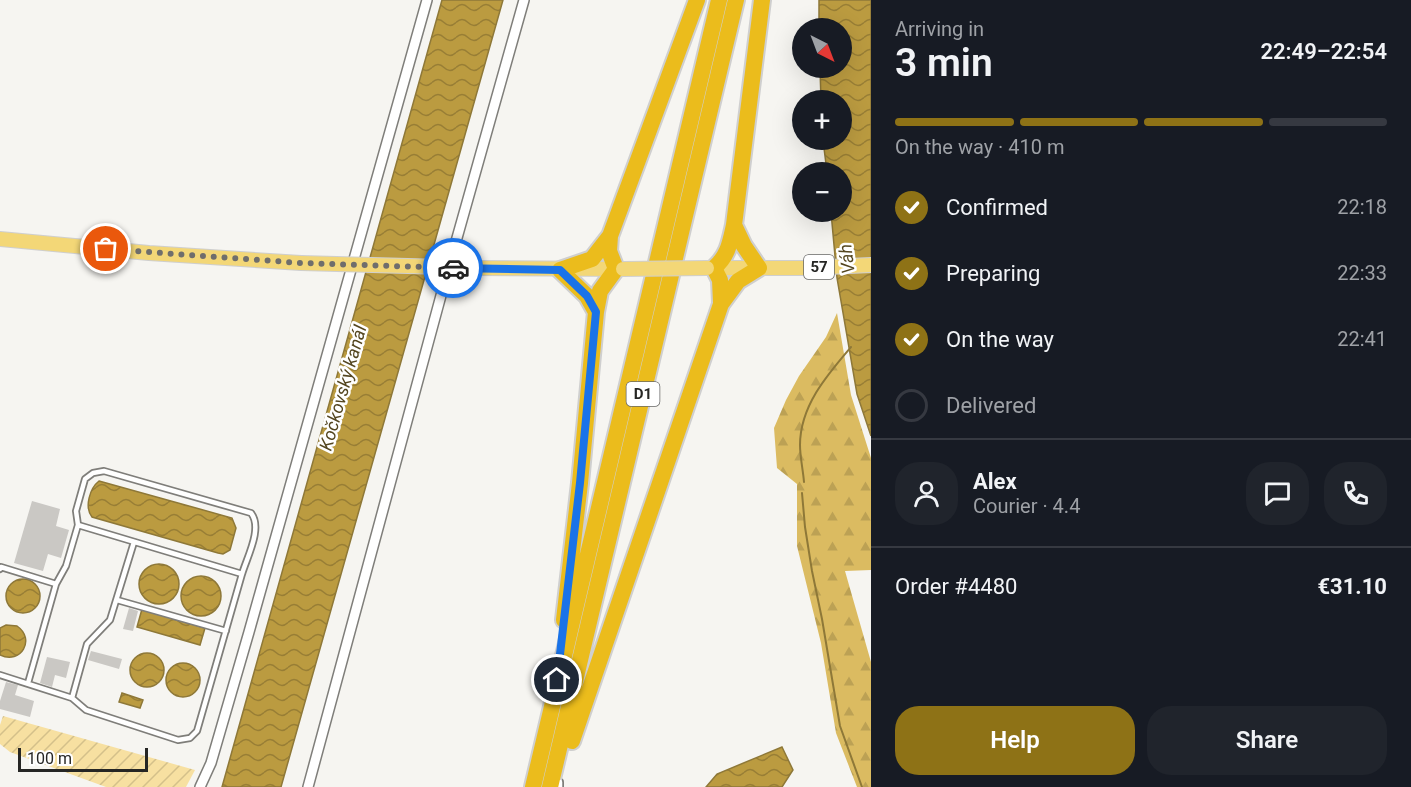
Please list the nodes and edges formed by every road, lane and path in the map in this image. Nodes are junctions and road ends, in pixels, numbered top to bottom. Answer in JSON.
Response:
{"nodes":[{"id":1,"x":427,"y":0,"type":"edge"},
{"id":2,"x":524,"y":0,"type":"edge"},
{"id":3,"x":697,"y":0,"type":"edge"},
{"id":4,"x":719,"y":0,"type":"edge"},
{"id":5,"x":736,"y":0,"type":"edge"},
{"id":6,"x":762,"y":0,"type":"edge"},
{"id":7,"x":734,"y":225,"type":"junction"},
{"id":8,"x":610,"y":236,"type":"junction"},
{"id":9,"x":0,"y":239,"type":"edge"},
{"id":10,"x":871,"y":265,"type":"edge"},
{"id":11,"x":710,"y":268,"type":"junction"},
{"id":12,"x":764,"y":268,"type":"junction"},
{"id":13,"x":620,"y":269,"type":"junction"},
{"id":14,"x":560,"y":270,"type":"junction"},
{"id":15,"x":721,"y":304,"type":"junction"},
{"id":16,"x":596,"y":312,"type":"junction"},
{"id":17,"x":78,"y":525,"type":"junction"},
{"id":18,"x":134,"y":542,"type":"junction"},
{"id":19,"x":0,"y":569,"type":"edge"},
{"id":20,"x":242,"y":574,"type":"junction"},
{"id":21,"x":56,"y":584,"type":"junction"},
{"id":22,"x":117,"y":600,"type":"junction"},
{"id":23,"x":226,"y":631,"type":"junction"},
{"id":24,"x":0,"y":675,"type":"edge"},
{"id":25,"x":28,"y":683,"type":"junction"},
{"id":26,"x":72,"y":698,"type":"junction"},
{"id":27,"x":555,"y":702,"type":"junction"},
{"id":28,"x":557,"y":786,"type":"edge"},
{"id":29,"x":200,"y":787,"type":"edge"},
{"id":30,"x":308,"y":787,"type":"edge"},
{"id":31,"x":533,"y":787,"type":"edge"}],
"edges":[{"from":1,"to":29,"type":"street"},
{"from":2,"to":30,"type":"street"},
{"from":3,"to":8,"type":"highway"},
{"from":4,"to":27,"type":"highway","number":"D1"},
{"from":5,"to":28,"type":"highway","number":"D1"},
{"from":6,"to":7,"type":"highway"},
{"from":7,"to":11,"type":"highway"},
{"from":7,"to":12,"type":"highway"},
{"from":8,"to":13,"type":"highway"},
{"from":8,"to":14,"type":"highway"},
{"from":9,"to":14,"type":"main road","number":"57","bridge":true},
{"from":10,"to":12,"type":"main road","number":"57"},
{"from":11,"to":12,"type":"main road","number":"57"},
{"from":11,"to":13,"type":"main road","number":"57","bridge":true},
{"from":11,"to":15,"type":"highway"},
{"from":12,"to":15,"type":"highway"},
{"from":13,"to":14,"type":"main road","number":"57"},
{"from":13,"to":16,"type":"highway"},
{"from":14,"to":16,"type":"highway"},
{"from":15,"to":28,"type":"highway"},
{"from":16,"to":27,"type":"highway"},
{"from":17,"to":18,"type":"lane"},
{"from":17,"to":20,"type":"lane"},
{"from":17,"to":21,"type":"lane"},
{"from":18,"to":20,"type":"lane"},
{"from":18,"to":22,"type":"lane"},
{"from":19,"to":21,"type":"lane"},
{"from":20,"to":23,"type":"lane"},
{"from":21,"to":25,"type":"lane"},
{"from":22,"to":23,"type":"lane"},
{"from":22,"to":26,"type":"lane"},
{"from":23,"to":26,"type":"lane"},
{"from":24,"to":25,"type":"lane"},
{"from":25,"to":26,"type":"lane"},
{"from":27,"to":31,"type":"highway","number":"D1"}]}
